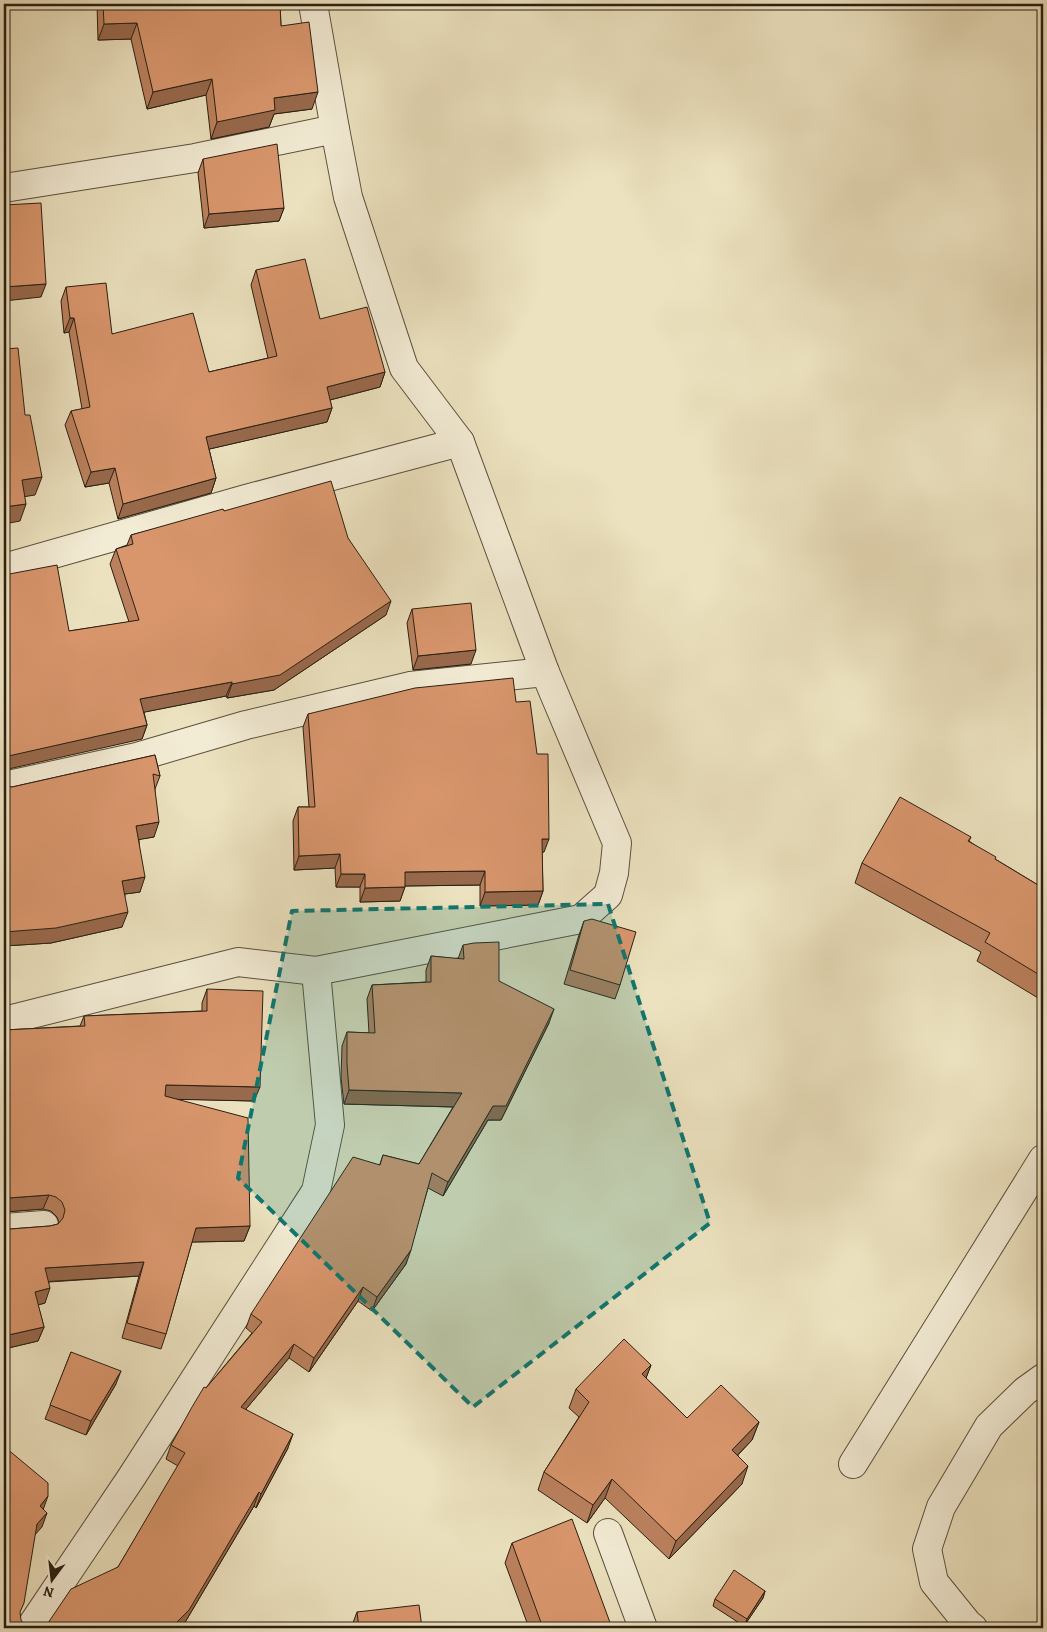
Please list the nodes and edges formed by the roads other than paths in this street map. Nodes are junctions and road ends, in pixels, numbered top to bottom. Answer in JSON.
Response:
{"nodes":[{"id":1,"x":313,"y":4,"type":"edge"},
{"id":2,"x":335,"y":129,"type":"junction"},
{"id":3,"x":4,"y":188,"type":"edge"},
{"id":4,"x":460,"y":442,"type":"junction"},
{"id":5,"x":4,"y":568,"type":"edge"},
{"id":6,"x":545,"y":672,"type":"junction"},
{"id":7,"x":4,"y":786,"type":"edge"},
{"id":8,"x":316,"y":971,"type":"junction"},
{"id":9,"x":4,"y":1021,"type":"edge"},
{"id":10,"x":1043,"y":1159,"type":"edge"},
{"id":11,"x":44,"y":1225,"type":"edge"},
{"id":12,"x":4,"y":1228,"type":"edge"},
{"id":13,"x":1043,"y":1378,"type":"edge"},
{"id":14,"x":853,"y":1464,"type":"dead end"},
{"id":15,"x":608,"y":1533,"type":"dead end"},
{"id":16,"x":30,"y":1628,"type":"edge"},
{"id":17,"x":643,"y":1628,"type":"edge"},
{"id":18,"x":973,"y":1628,"type":"edge"}],
"edges":[{"from":1,"to":2,"type":"street"},
{"from":2,"to":3,"type":"street"},
{"from":2,"to":4,"type":"street"},
{"from":4,"to":5,"type":"street"},
{"from":4,"to":6,"type":"street"},
{"from":6,"to":7,"type":"street"},
{"from":6,"to":8,"type":"street"},
{"from":8,"to":9,"type":"street"},
{"from":8,"to":16,"type":"street"},
{"from":10,"to":14,"type":"street"},
{"from":11,"to":12,"type":"street"},
{"from":13,"to":18,"type":"street"},
{"from":15,"to":17,"type":"street"}]}
